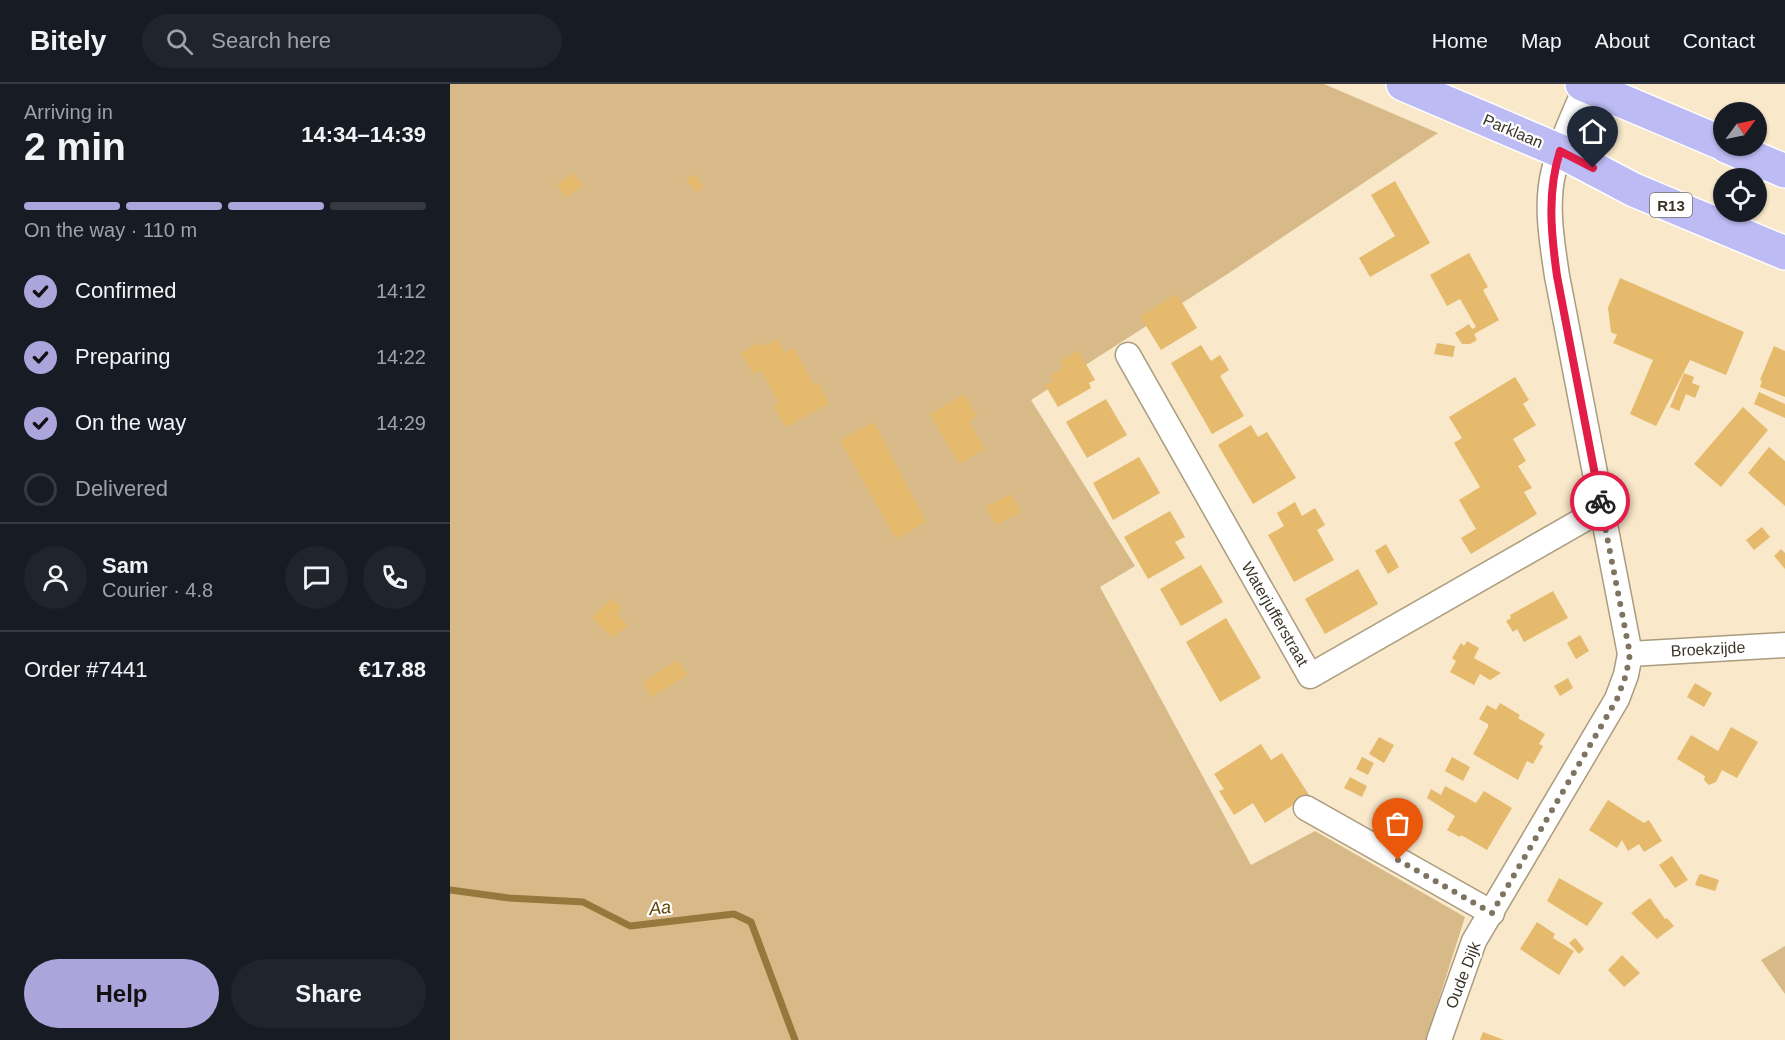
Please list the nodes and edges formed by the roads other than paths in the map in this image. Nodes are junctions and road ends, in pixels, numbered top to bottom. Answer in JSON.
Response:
{"nodes":[{"id":1,"x":1403,"y":84,"type":"edge"},
{"id":2,"x":1585,"y":85,"type":"edge"},
{"id":3,"x":1713,"y":140,"type":"edge"},
{"id":4,"x":1560,"y":151,"type":"junction"},
{"id":5,"x":1750,"y":156,"type":"edge"},
{"id":6,"x":1785,"y":171,"type":"edge"},
{"id":7,"x":1785,"y":253,"type":"edge"},
{"id":8,"x":1128,"y":355,"type":"dead end"},
{"id":9,"x":1602,"y":509,"type":"junction"},
{"id":10,"x":1785,"y":645,"type":"edge"},
{"id":11,"x":1630,"y":654,"type":"junction"},
{"id":12,"x":1306,"y":808,"type":"dead end"},
{"id":13,"x":1492,"y":913,"type":"junction"},
{"id":14,"x":1439,"y":1040,"type":"edge"}],
"edges":[{"from":1,"to":4,"type":"main road","name":"Parklaan","number":"R13"},
{"from":2,"to":3,"type":"main road"},
{"from":2,"to":4,"type":"street","name":"Oude Dijk"},
{"from":4,"to":7,"type":"main road","name":"Parklaan","number":"R13"},
{"from":4,"to":9,"type":"street","name":"Oude Dijk"},
{"from":5,"to":6,"type":"main road"},
{"from":8,"to":9,"type":"street","name":"Waterjufferstraat"},
{"from":9,"to":11,"type":"street","name":"Oude Dijk"},
{"from":10,"to":11,"type":"street","name":"Broekzijde"},
{"from":11,"to":13,"type":"street","name":"Oude Dijk"},
{"from":12,"to":13,"type":"street"},
{"from":13,"to":14,"type":"street","name":"Oude Dijk"}]}
